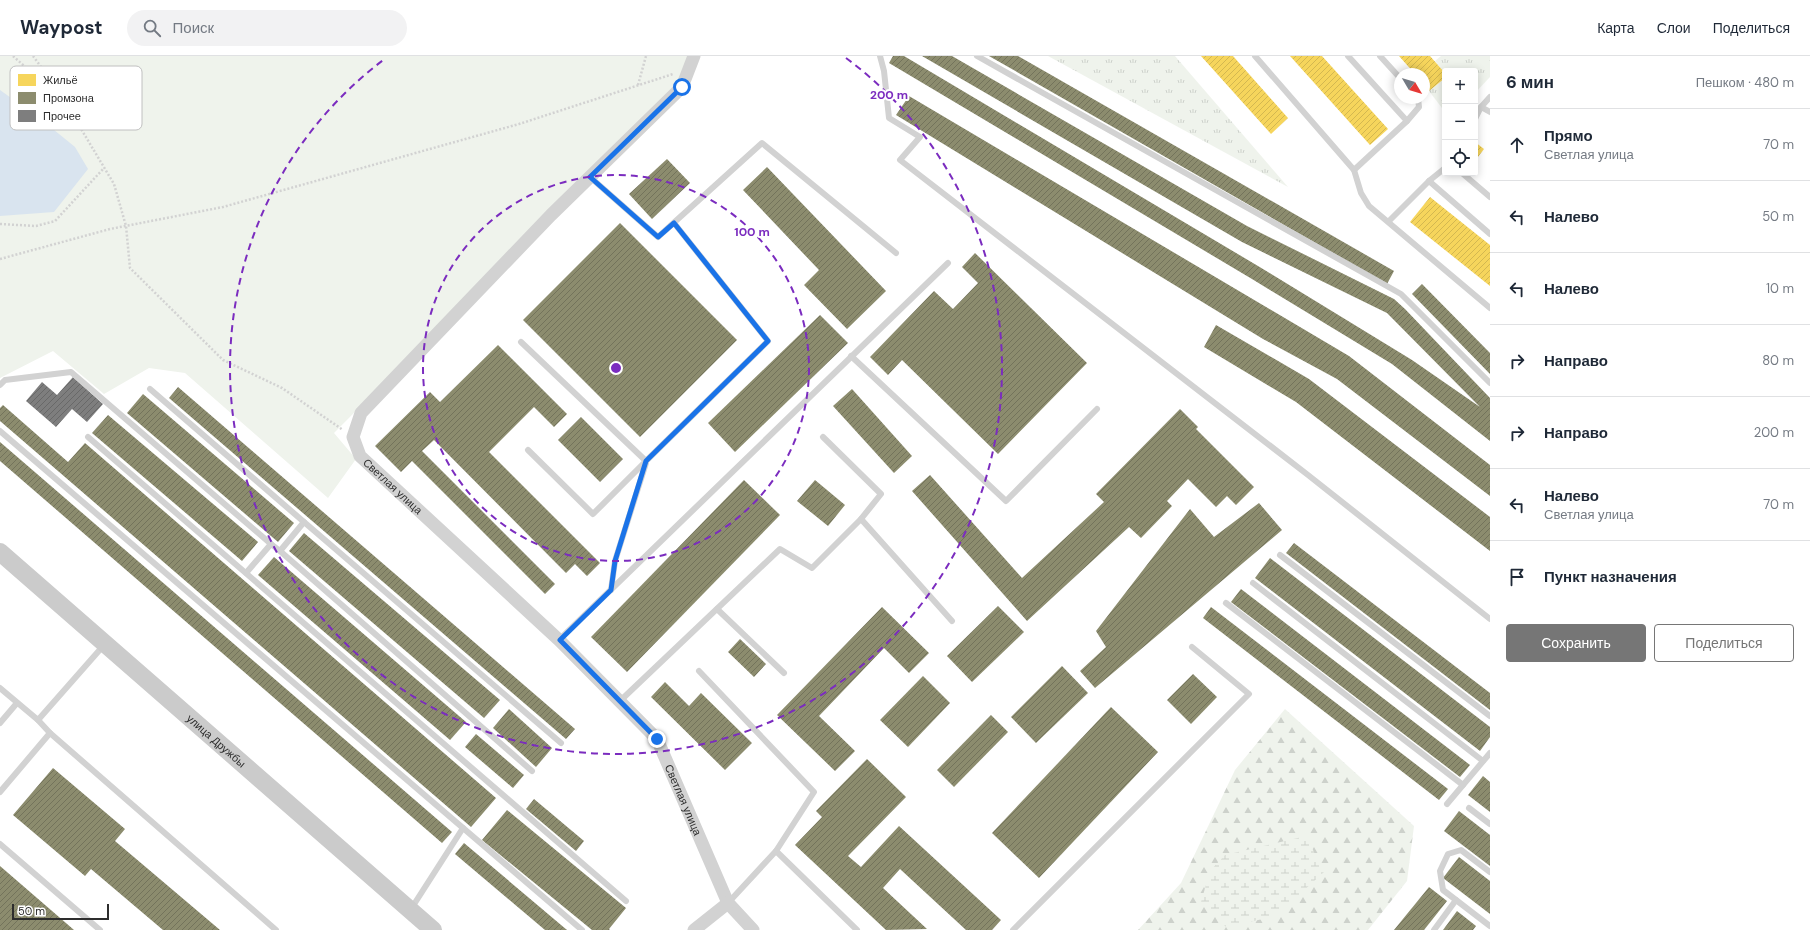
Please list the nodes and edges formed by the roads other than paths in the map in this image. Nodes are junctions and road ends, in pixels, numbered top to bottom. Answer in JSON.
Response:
{"nodes":[{"id":1,"x":694,"y":56,"type":"edge"},
{"id":2,"x":880,"y":56,"type":"edge"},
{"id":3,"x":978,"y":56,"type":"edge"},
{"id":4,"x":1256,"y":56,"type":"edge"},
{"id":5,"x":1348,"y":56,"type":"edge"},
{"id":6,"x":1380,"y":56,"type":"edge"},
{"id":7,"x":1394,"y":71,"type":"edge"},
{"id":8,"x":1490,"y":97,"type":"edge"},
{"id":9,"x":1419,"y":104,"type":"edge"},
{"id":10,"x":1481,"y":107,"type":"junction"},
{"id":11,"x":1490,"y":112,"type":"edge"},
{"id":12,"x":1478,"y":113,"type":"edge"},
{"id":13,"x":1407,"y":121,"type":"junction"},
{"id":14,"x":1354,"y":170,"type":"junction"},
{"id":15,"x":1442,"y":170,"type":"edge"},
{"id":16,"x":1466,"y":176,"type":"edge"},
{"id":17,"x":590,"y":177,"type":"junction"},
{"id":18,"x":1429,"y":181,"type":"junction"},
{"id":19,"x":1490,"y":197,"type":"edge"},
{"id":20,"x":1389,"y":221,"type":"junction"},
{"id":21,"x":674,"y":223,"type":"junction"},
{"id":22,"x":1490,"y":234,"type":"edge"},
{"id":23,"x":896,"y":253,"type":"dead end"},
{"id":24,"x":948,"y":263,"type":"dead end"},
{"id":25,"x":1490,"y":308,"type":"edge"},
{"id":26,"x":521,"y":342,"type":"dead end"},
{"id":27,"x":851,"y":356,"type":"junction"},
{"id":28,"x":1490,"y":383,"type":"edge"},
{"id":29,"x":0,"y":385,"type":"edge"},
{"id":30,"x":150,"y":389,"type":"dead end"},
{"id":31,"x":1097,"y":409,"type":"dead end"},
{"id":32,"x":0,"y":431,"type":"edge"},
{"id":33,"x":823,"y":436,"type":"dead end"},
{"id":34,"x":88,"y":437,"type":"dead end"},
{"id":35,"x":528,"y":450,"type":"dead end"},
{"id":36,"x":646,"y":461,"type":"junction"},
{"id":37,"x":861,"y":519,"type":"junction"},
{"id":38,"x":304,"y":522,"type":"junction"},
{"id":39,"x":271,"y":544,"type":"junction"},
{"id":40,"x":280,"y":551,"type":"junction"},
{"id":41,"x":0,"y":552,"type":"edge"},
{"id":42,"x":1280,"y":555,"type":"dead end"},
{"id":43,"x":246,"y":573,"type":"junction"},
{"id":44,"x":1253,"y":583,"type":"dead end"},
{"id":45,"x":611,"y":590,"type":"junction"},
{"id":46,"x":1226,"y":603,"type":"dead end"},
{"id":47,"x":717,"y":609,"type":"junction"},
{"id":48,"x":1490,"y":619,"type":"edge"},
{"id":49,"x":952,"y":621,"type":"dead end"},
{"id":50,"x":560,"y":640,"type":"junction"},
{"id":51,"x":105,"y":643,"type":"junction"},
{"id":52,"x":1192,"y":647,"type":"dead end"},
{"id":53,"x":699,"y":671,"type":"dead end"},
{"id":54,"x":784,"y":673,"type":"dead end"},
{"id":55,"x":0,"y":688,"type":"edge"},
{"id":56,"x":620,"y":702,"type":"junction"},
{"id":57,"x":18,"y":703,"type":"junction"},
{"id":58,"x":1490,"y":716,"type":"edge"},
{"id":59,"x":38,"y":720,"type":"junction"},
{"id":60,"x":0,"y":723,"type":"edge"},
{"id":61,"x":50,"y":733,"type":"junction"},
{"id":62,"x":561,"y":743,"type":"dead end"},
{"id":63,"x":1490,"y":753,"type":"edge"},
{"id":64,"x":1484,"y":761,"type":"junction"},
{"id":65,"x":532,"y":771,"type":"dead end"},
{"id":66,"x":1463,"y":785,"type":"junction"},
{"id":67,"x":0,"y":792,"type":"edge"},
{"id":68,"x":1447,"y":804,"type":"dead end"},
{"id":69,"x":1469,"y":808,"type":"dead end"},
{"id":70,"x":1490,"y":824,"type":"edge"},
{"id":71,"x":463,"y":828,"type":"junction"},
{"id":72,"x":0,"y":844,"type":"edge"},
{"id":73,"x":776,"y":851,"type":"junction"},
{"id":74,"x":1490,"y":872,"type":"edge"},
{"id":75,"x":1456,"y":900,"type":"junction"},
{"id":76,"x":626,"y":901,"type":"dead end"},
{"id":77,"x":728,"y":903,"type":"junction"},
{"id":78,"x":410,"y":911,"type":"junction"},
{"id":79,"x":1487,"y":927,"type":"edge"},
{"id":80,"x":100,"y":930,"type":"edge"},
{"id":81,"x":276,"y":930,"type":"edge"},
{"id":82,"x":432,"y":930,"type":"edge"},
{"id":83,"x":582,"y":930,"type":"edge"},
{"id":84,"x":694,"y":930,"type":"edge"},
{"id":85,"x":753,"y":930,"type":"edge"},
{"id":86,"x":857,"y":930,"type":"edge"},
{"id":87,"x":1013,"y":930,"type":"edge"},
{"id":88,"x":1434,"y":930,"type":"edge"}],
"edges":[{"from":1,"to":17,"type":"street"},
{"from":2,"to":48,"type":"lane"},
{"from":3,"to":28,"type":"lane"},
{"from":4,"to":14,"type":"lane"},
{"from":5,"to":13,"type":"lane"},
{"from":6,"to":7,"type":"lane"},
{"from":8,"to":10,"type":"lane"},
{"from":9,"to":13,"type":"lane"},
{"from":10,"to":11,"type":"lane"},
{"from":10,"to":12,"type":"lane"},
{"from":13,"to":14,"type":"lane"},
{"from":14,"to":20,"type":"lane"},
{"from":15,"to":18,"type":"lane"},
{"from":16,"to":19,"type":"lane"},
{"from":17,"to":21,"type":"lane"},
{"from":17,"to":50,"type":"street","name":"Светлая улица"},
{"from":18,"to":20,"type":"lane"},
{"from":18,"to":22,"type":"lane"},
{"from":20,"to":25,"type":"lane"},
{"from":21,"to":23,"type":"lane"},
{"from":21,"to":36,"type":"lane"},
{"from":24,"to":27,"type":"lane"},
{"from":26,"to":36,"type":"lane"},
{"from":27,"to":31,"type":"lane"},
{"from":27,"to":45,"type":"lane"},
{"from":29,"to":39,"type":"lane"},
{"from":30,"to":38,"type":"lane"},
{"from":32,"to":71,"type":"lane"},
{"from":33,"to":37,"type":"lane"},
{"from":34,"to":43,"type":"lane"},
{"from":35,"to":36,"type":"lane"},
{"from":36,"to":45,"type":"lane"},
{"from":37,"to":47,"type":"lane"},
{"from":37,"to":49,"type":"lane"},
{"from":38,"to":40,"type":"lane"},
{"from":38,"to":62,"type":"lane"},
{"from":39,"to":40,"type":"lane"},
{"from":39,"to":43,"type":"lane"},
{"from":40,"to":65,"type":"lane"},
{"from":41,"to":51,"type":"street","name":"улица Дружбы"},
{"from":42,"to":58,"type":"lane"},
{"from":43,"to":76,"type":"lane"},
{"from":44,"to":64,"type":"lane"},
{"from":45,"to":50,"type":"lane"},
{"from":46,"to":66,"type":"lane"},
{"from":47,"to":54,"type":"lane"},
{"from":47,"to":56,"type":"lane"},
{"from":50,"to":56,"type":"street","name":"Светлая улица"},
{"from":51,"to":59,"type":"lane"},
{"from":51,"to":78,"type":"street","name":"улица Дружбы"},
{"from":52,"to":87,"type":"lane"},
{"from":53,"to":73,"type":"lane"},
{"from":55,"to":57,"type":"lane"},
{"from":56,"to":77,"type":"street","name":"Светлая улица"},
{"from":57,"to":59,"type":"lane"},
{"from":57,"to":60,"type":"lane"},
{"from":59,"to":61,"type":"lane"},
{"from":61,"to":67,"type":"lane"},
{"from":61,"to":81,"type":"lane"},
{"from":63,"to":64,"type":"lane"},
{"from":64,"to":66,"type":"lane"},
{"from":66,"to":68,"type":"lane"},
{"from":69,"to":70,"type":"lane"},
{"from":71,"to":78,"type":"lane"},
{"from":71,"to":83,"type":"lane"},
{"from":72,"to":80,"type":"lane"},
{"from":73,"to":77,"type":"lane"},
{"from":73,"to":86,"type":"lane"},
{"from":74,"to":75,"type":"lane"},
{"from":75,"to":79,"type":"lane"},
{"from":75,"to":88,"type":"lane"},
{"from":77,"to":84,"type":"street"},
{"from":77,"to":85,"type":"street","name":"Светлая улица"},
{"from":78,"to":82,"type":"street","name":"улица Дружбы"}]}
